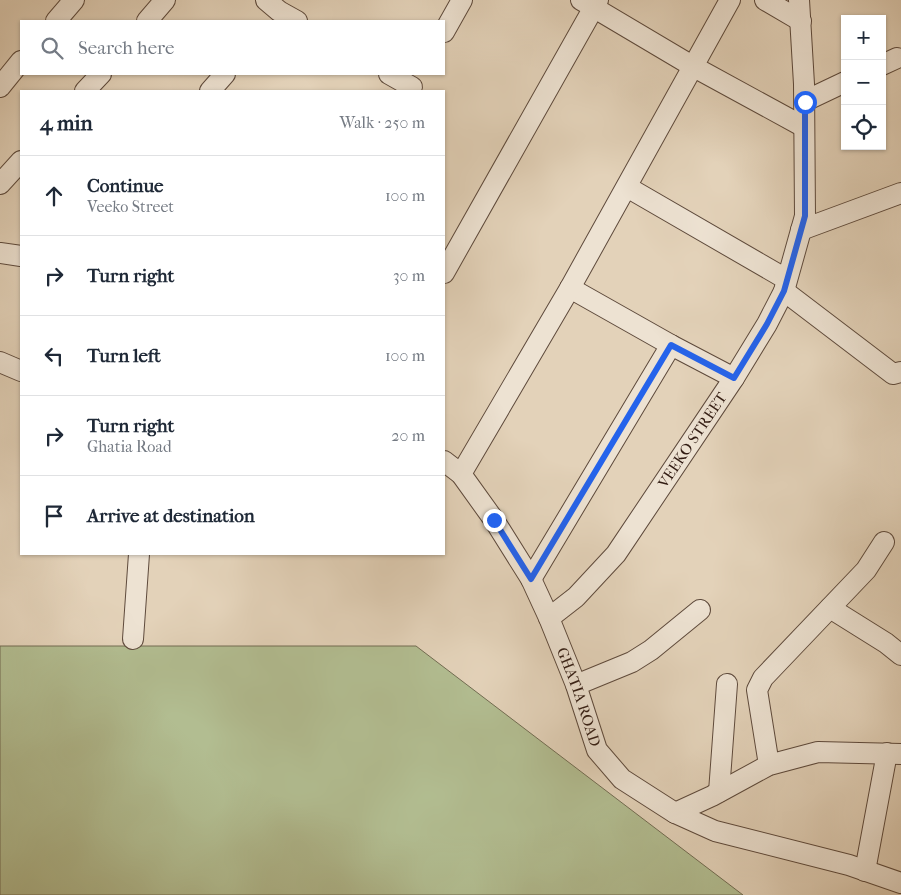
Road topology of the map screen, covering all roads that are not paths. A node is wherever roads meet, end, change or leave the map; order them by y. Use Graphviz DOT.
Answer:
graph roads {
  1 [pos="74,0"];
  2 [pos="165,0"];
  3 [pos="462,0"];
  4 [pos="730,0"];
  5 [pos="765,0"];
  6 [pos="799,0"];
  7 [pos="591,2"];
  8 [pos="276,8"];
  9 [pos="57,20"];
  10 [pos="148,20"];
  11 [pos="296,20"];
  12 [pos="801,21"];
  13 [pos="445,30"];
  14 [pos="20,62"];
  15 [pos="694,67"];
  16 [pos="100,75"];
  17 [pos="224,75"];
  18 [pos="392,75"];
  19 [pos="414,84"];
  20 [pos="841,84"];
  21 [pos="0,87"];
  22 [pos="86,90"];
  23 [pos="211,90"];
  24 [pos="805,102"];
  25 [pos="804,127"];
  26 [pos="20,162"];
  27 [pos="0,184"];
  28 [pos="627,187"];
  29 [pos="901,193"];
  30 [pos="801,230"];
  31 [pos="0,253"];
  32 [pos="20,256"];
  33 [pos="445,271"];
  34 [pos="785,285"];
  35 [pos="570,288"];
  36 [pos="671,345"];
  37 [pos="0,362"];
  38 [pos="20,371"];
  39 [pos="901,372"];
  40 [pos="734,378"];
  41 [pos="445,462"];
  42 [pos="461,474"];
  43 [pos="884,542"];
  44 [pos="139,555"];
  45 [pos="531,579"];
  46 [pos="830,608"];
  47 [pos="700,610"];
  48 [pos="549,618"];
  49 [pos="133,639"];
  50 [pos="901,655"];
  51 [pos="727,684"];
  52 [pos="576,685"];
  53 [pos="894,754"];
  54 [pos="769,765"];
  55 [pos="719,792"];
  56 [pos="675,813"];
  57 [pos="865,870"];
  58 [pos="901,883"];
  1 -- 9 [label="street"];
  2 -- 10 [label="street"];
  3 -- 13 [label="street"];
  4 -- 15 [label="street"];
  5 -- 12 [label="street"];
  6 -- 12 [label="street, VEEKO STREET"];
  7 -- 15 [label="street"];
  7 -- 33 [label="street"];
  8 -- 11 [label="street"];
  12 -- 24 [label="street, VEEKO STREET"];
  14 -- 21 [label="street"];
  15 -- 25 [label="street"];
  15 -- 28 [label="street"];
  16 -- 22 [label="street"];
  17 -- 23 [label="street"];
  18 -- 19 [label="street"];
  20 -- 24 [label="street"];
  24 -- 25 [label="street, VEEKO STREET"];
  25 -- 30 [label="street, VEEKO STREET"];
  26 -- 27 [label="street"];
  28 -- 34 [label="street"];
  28 -- 35 [label="street"];
  29 -- 30 [label="street"];
  30 -- 34 [label="street, VEEKO STREET"];
  31 -- 32 [label="street"];
  34 -- 39 [label="street"];
  34 -- 40 [label="street, VEEKO STREET"];
  35 -- 36 [label="street"];
  35 -- 42 [label="street"];
  36 -- 40 [label="street"];
  36 -- 45 [label="street"];
  37 -- 38 [label="street"];
  40 -- 48 [label="street, VEEKO STREET"];
  41 -- 42 [label="street, GHATIA ROAD"];
  42 -- 45 [label="street, GHATIA ROAD"];
  43 -- 46 [label="street"];
  44 -- 49 [label="street"];
  45 -- 48 [label="street, GHATIA ROAD"];
  46 -- 50 [label="street"];
  46 -- 54 [label="street"];
  47 -- 52 [label="street"];
  48 -- 52 [label="street, GHATIA ROAD"];
  51 -- 55 [label="street"];
  52 -- 56 [label="street, GHATIA ROAD"];
  53 -- 54 [label="street"];
  53 -- 57 [label="street"];
  54 -- 55 [label="street"];
  55 -- 56 [label="street"];
  56 -- 57 [label="street, GHATIA ROAD"];
  57 -- 58 [label="street, GHATIA ROAD"];
}
